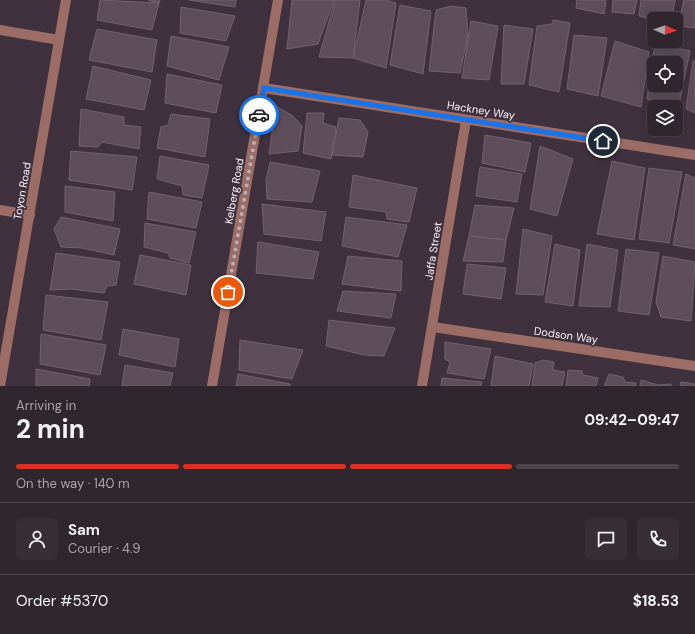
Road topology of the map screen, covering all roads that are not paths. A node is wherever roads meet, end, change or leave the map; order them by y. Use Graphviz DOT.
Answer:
graph roads {
  1 [pos="66,0"];
  2 [pos="278,0"];
  3 [pos="0,30"];
  4 [pos="59,40"];
  5 [pos="264,88"];
  6 [pos="466,120"];
  7 [pos="695,155"];
  8 [pos="0,210"];
  9 [pos="30,215"];
  10 [pos="433,327"];
  11 [pos="695,366"];
  12 [pos="0,386"];
  13 [pos="212,386"];
  14 [pos="422,386"];
  1 -- 4 [label="street, Toyon Road"];
  2 -- 5 [label="street, Kelberg Road"];
  3 -- 4 [label="street"];
  4 -- 9 [label="street, Toyon Road"];
  5 -- 6 [label="street, Hackney Way"];
  5 -- 13 [label="street, Kelberg Road"];
  6 -- 7 [label="street, Hackney Way"];
  6 -- 10 [label="street, Jaffa Street"];
  8 -- 9 [label="street"];
  9 -- 12 [label="street, Toyon Road"];
  10 -- 11 [label="street, Dodson Way"];
  10 -- 14 [label="street, Jaffa Street"];
}
